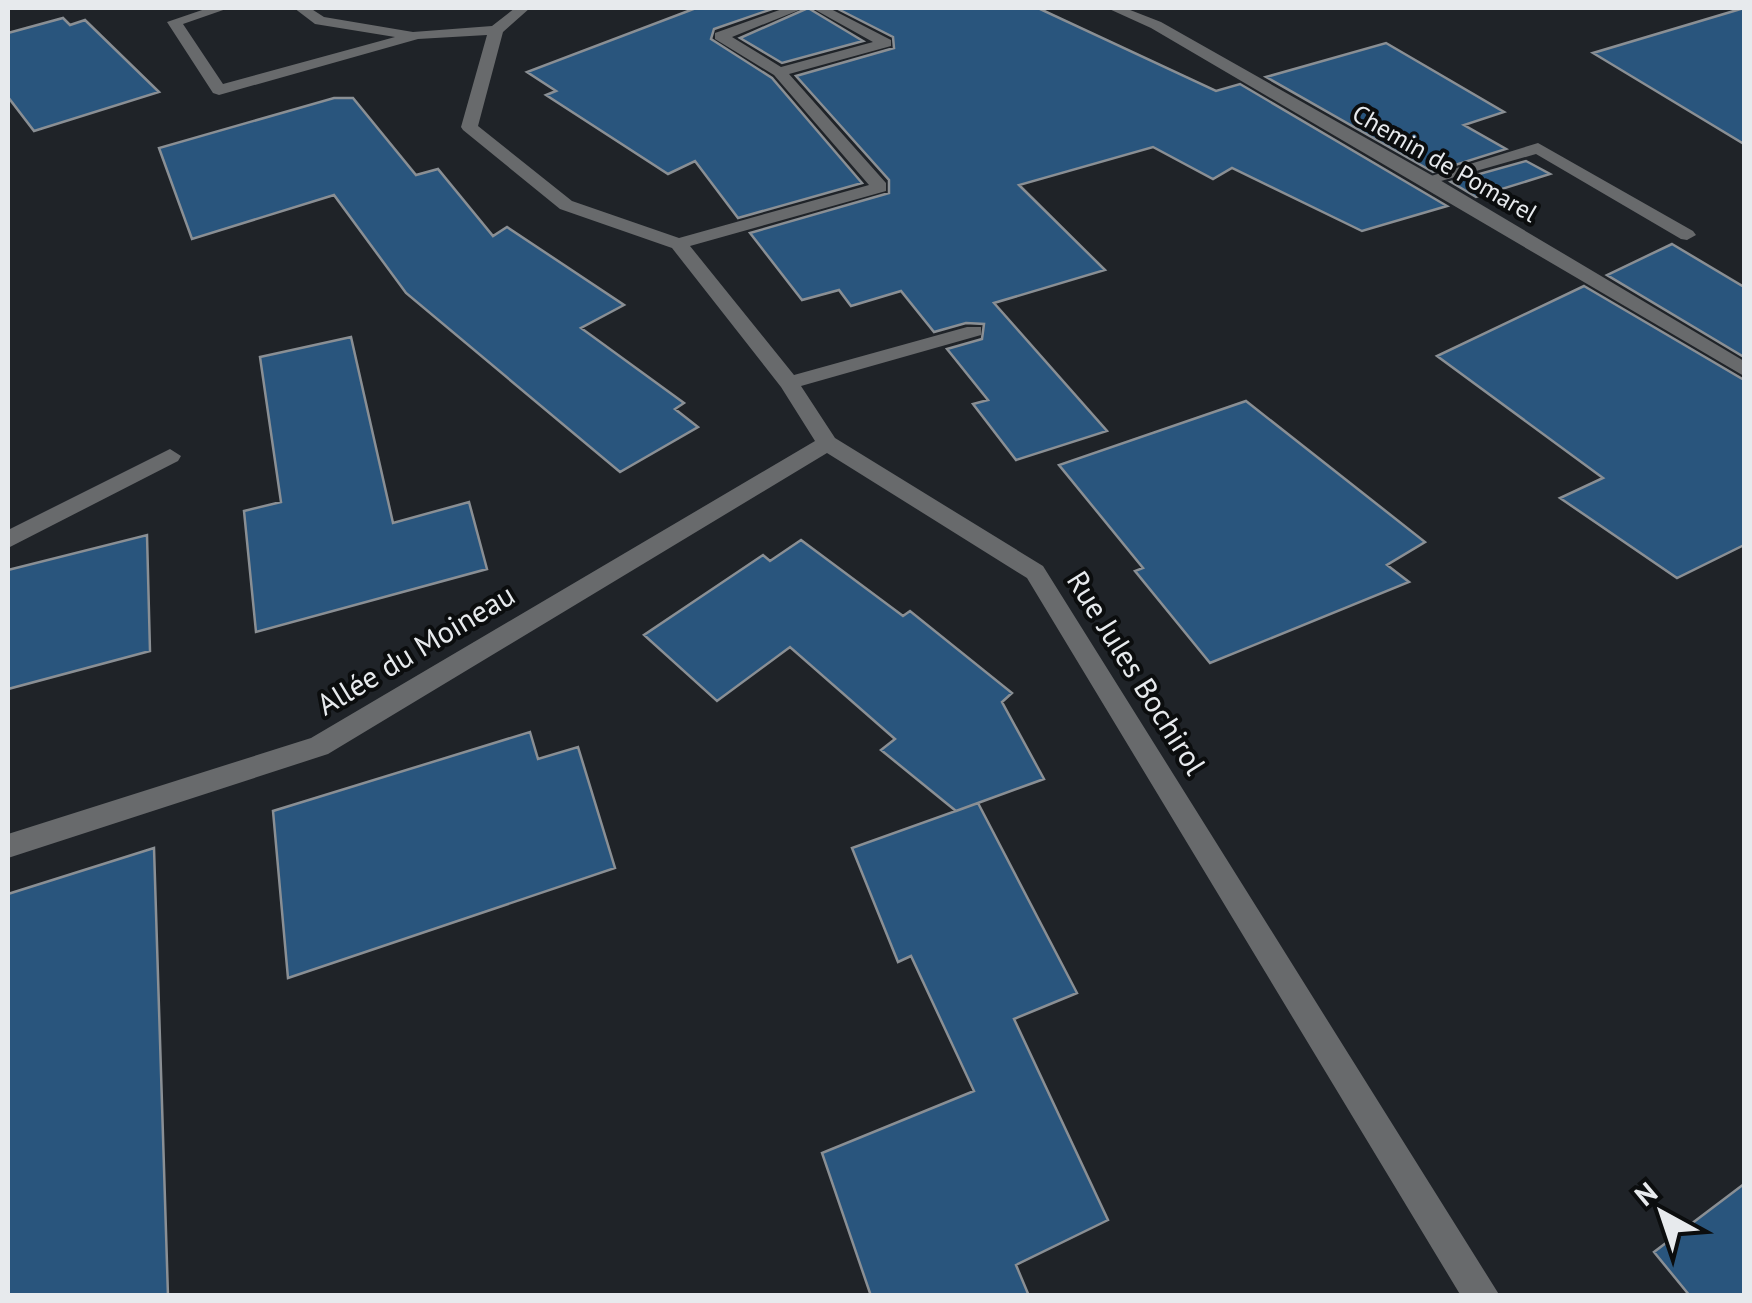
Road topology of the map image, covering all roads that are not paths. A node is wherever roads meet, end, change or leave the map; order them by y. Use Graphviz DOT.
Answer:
graph roads {
  1 [pos="222,8"];
  2 [pos="301,8"];
  3 [pos="523,8"];
  4 [pos="796,8"];
  5 [pos="819,8"];
  6 [pos="1114,8"];
  7 [pos="496,30"];
  8 [pos="417,35"];
  9 [pos="779,72"];
  10 [pos="1427,180"];
  11 [pos="1687,234"];
  12 [pos="678,244"];
  13 [pos="974,331"];
  14 [pos="1744,370"];
  15 [pos="789,382"];
  16 [pos="827,443"];
  17 [pos="170,456"];
  18 [pos="8,540"];
  19 [pos="8,846"];
  20 [pos="1473,1293"];
  1 -- 8 [label="street"];
  2 -- 8 [label="street"];
  3 -- 7 [label="street"];
  4 -- 9 [label="street"];
  5 -- 9 [label="street"];
  6 -- 10 [label="street, Chemin de Pomarel"];
  7 -- 8 [label="street"];
  7 -- 12 [label="street"];
  9 -- 12 [label="street"];
  10 -- 11 [label="street"];
  10 -- 14 [label="street, Chemin de Pomarel"];
  12 -- 15 [label="street, Rue Jules Bochirol"];
  13 -- 15 [label="street"];
  15 -- 16 [label="street, Rue Jules Bochirol"];
  16 -- 19 [label="street, Allée du Moineau"];
  16 -- 20 [label="street, Rue Jules Bochirol"];
  17 -- 18 [label="street"];
}
